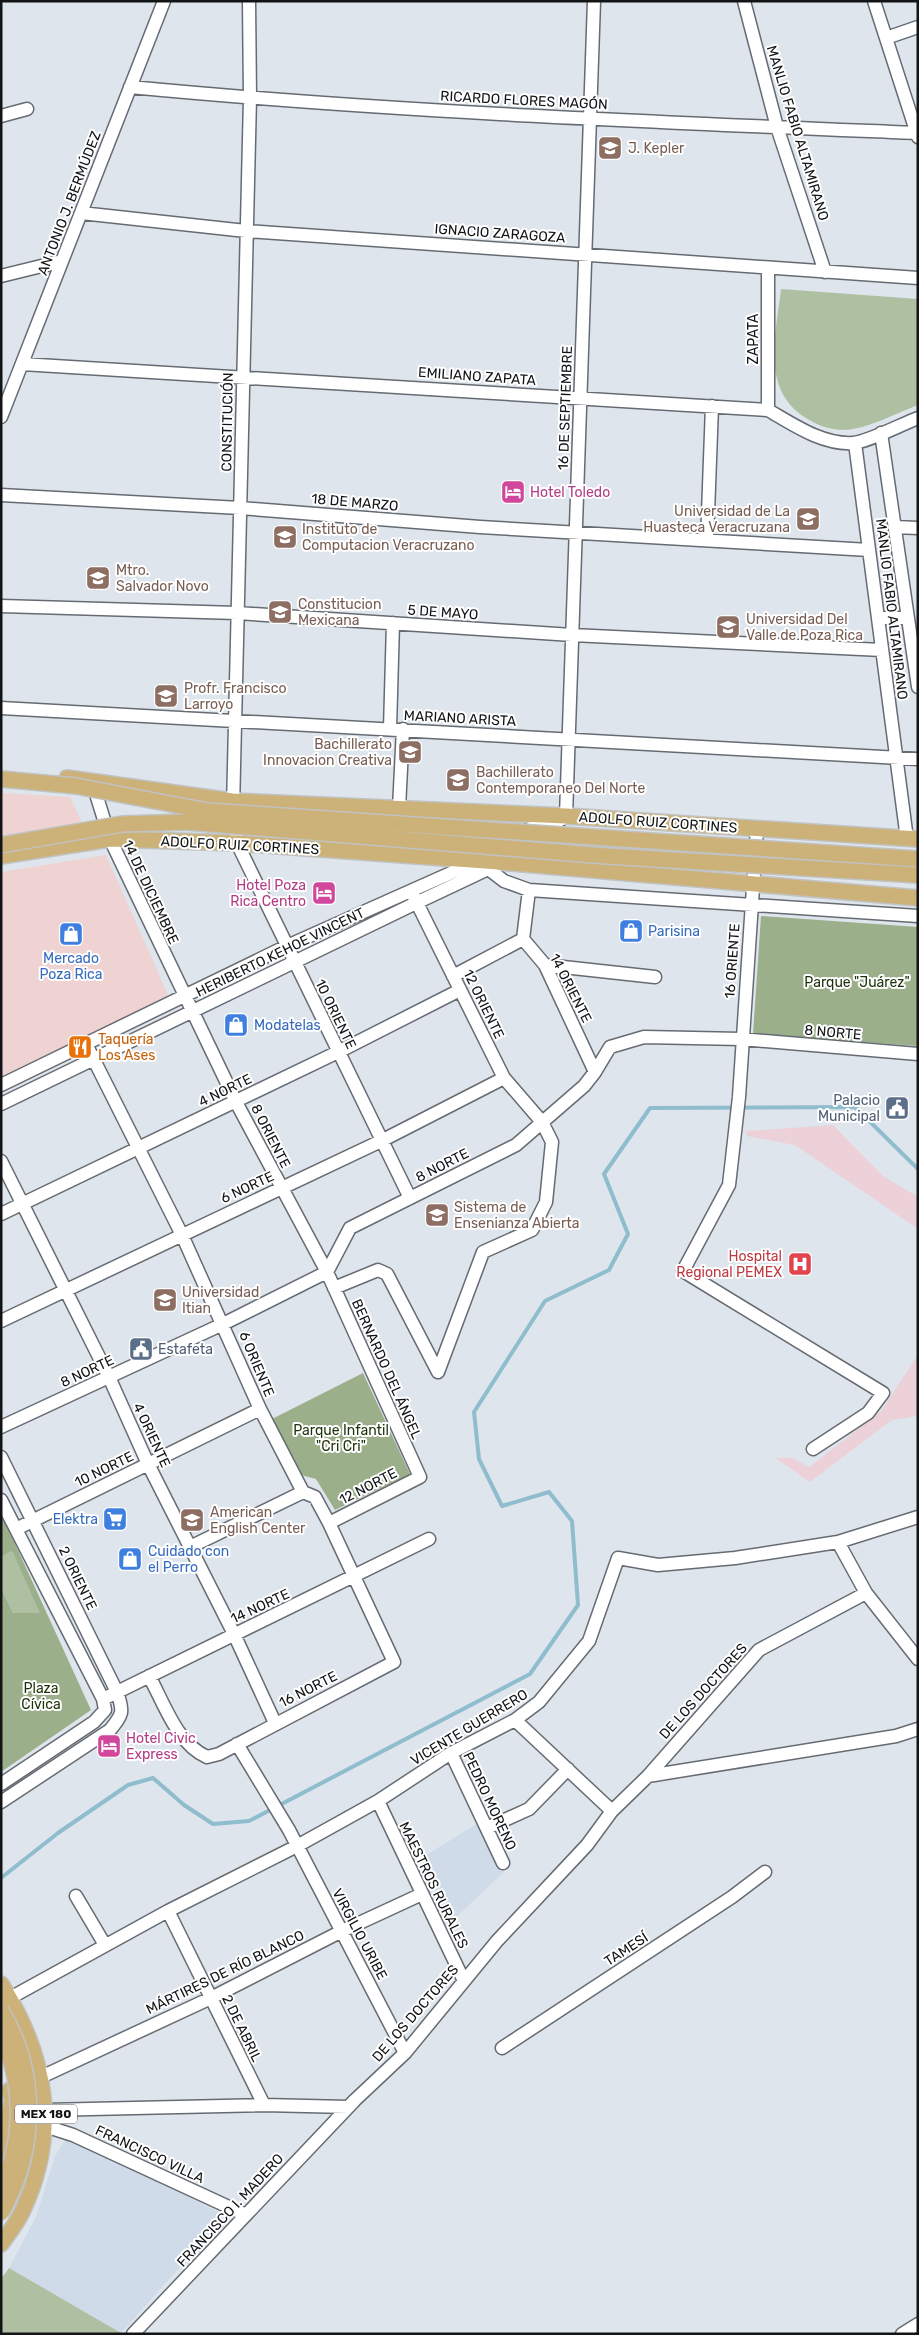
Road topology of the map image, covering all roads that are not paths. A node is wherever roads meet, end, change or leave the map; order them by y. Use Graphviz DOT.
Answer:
graph roads {
  1 [pos="164,1"];
  2 [pos="249,1"];
  3 [pos="594,1"];
  4 [pos="744,1"];
  5 [pos="874,1"];
  6 [pos="918,27"];
  7 [pos="886,38"];
  8 [pos="130,87"];
  9 [pos="250,98"];
  10 [pos="27,109"];
  11 [pos="1,116"];
  12 [pos="589,120"];
  13 [pos="777,127"];
  14 [pos="917,135"];
  15 [pos="81,213"];
  16 [pos="246,231"];
  17 [pos="586,253"];
  18 [pos="62,262"];
  19 [pos="768,268"];
  20 [pos="825,272"];
  21 [pos="1,276"];
  22 [pos="918,278"];
  23 [pos="22,364"];
  24 [pos="243,377"];
  25 [pos="580,398"];
  26 [pos="712,406"];
  27 [pos="768,410"];
  28 [pos="1,417"];
  29 [pos="918,418"];
  30 [pos="881,433"];
  31 [pos="855,443"];
  32 [pos="1,495"];
  33 [pos="240,508"];
  34 [pos="895,527"];
  35 [pos="918,528"];
  36 [pos="576,531"];
  37 [pos="707,540"];
  38 [pos="869,550"];
  39 [pos="1,606"];
  40 [pos="237,613"];
  41 [pos="878,618"];
  42 [pos="908,618"];
  43 [pos="392,623"];
  44 [pos="572,635"];
  45 [pos="882,650"];
  46 [pos="916,668"];
  47 [pos="918,687"];
  48 [pos="1,708"];
  49 [pos="234,719"];
  50 [pos="396,729"];
  51 [pos="568,739"];
  52 [pos="897,759"];
  53 [pos="918,759"];
  54 [pos="1,772"];
  55 [pos="1,779"];
  56 [pos="92,781"];
  57 [pos="232,801"];
  58 [pos="399,808"];
  59 [pos="559,816"];
  60 [pos="757,828"];
  61 [pos="110,839"];
  62 [pos="912,839"];
  63 [pos="237,843"];
  64 [pos="1,845"];
  65 [pos="518,849"];
  66 [pos="1,856"];
  67 [pos="918,858"];
  68 [pos="489,864"];
  69 [pos="918,874"];
  70 [pos="753,883"];
  71 [pos="529,890"];
  72 [pos="414,897"];
  73 [pos="918,898"];
  74 [pos="751,905"];
  75 [pos="918,916"];
  76 [pos="523,939"];
  77 [pos="287,946"];
  78 [pos="295,962"];
  79 [pos="545,965"];
  80 [pos="453,976"];
  81 [pos="655,977"];
  82 [pos="460,990"];
  83 [pos="184,996"];
  84 [pos="193,1012"];
  85 [pos="741,1040"];
  86 [pos="86,1044"];
  87 [pos="338,1052"];
  88 [pos="918,1054"];
  89 [pos="94,1060"];
  90 [pos="596,1072"];
  91 [pos="504,1078"];
  92 [pos="1,1085"];
  93 [pos="236,1102"];
  94 [pos="1,1104"];
  95 [pos="542,1122"];
  96 [pos="381,1141"];
  97 [pos="139,1149"];
  98 [pos="1,1160"];
  99 [pos="280,1188"];
  100 [pos="410,1198"];
  101 [pos="23,1203"];
  102 [pos="1,1214"];
  103 [pos="182,1235"];
  104 [pos="327,1272"];
  105 [pos="334,1288"];
  106 [pos="66,1291"];
  107 [pos="1,1321"];
  108 [pos="224,1324"];
  109 [pos="109,1377"];
  110 [pos="260,1410"];
  111 [pos="1,1427"];
  112 [pos="813,1449"];
  113 [pos="1,1457"];
  114 [pos="148,1464"];
  115 [pos="420,1477"];
  116 [pos="303,1492"];
  117 [pos="1,1500"];
  118 [pos="918,1518"];
  119 [pos="33,1520"];
  120 [pos="329,1523"];
  121 [pos="16,1528"];
  122 [pos="430,1539"];
  123 [pos="838,1542"];
  124 [pos="190,1547"];
  125 [pos="353,1578"];
  126 [pos="866,1592"];
  127 [pos="234,1634"];
  128 [pos="918,1658"];
  129 [pos="394,1662"];
  130 [pos="149,1676"];
  131 [pos="117,1692"];
  132 [pos="104,1705"];
  133 [pos="515,1720"];
  134 [pos="275,1723"];
  135 [pos="918,1729"];
  136 [pos="237,1744"];
  137 [pos="451,1753"];
  138 [pos="27,1766"];
  139 [pos="568,1770"];
  140 [pos="648,1776"];
  141 [pos="36,1779"];
  142 [pos="1,1784"];
  143 [pos="378,1801"];
  144 [pos="1,1802"];
  145 [pos="612,1811"];
  146 [pos="487,1828"];
  147 [pos="297,1846"];
  148 [pos="503,1863"];
  149 [pos="765,1872"];
  150 [pos="422,1894"];
  151 [pos="76,1896"];
  152 [pos="168,1911"];
  153 [pos="342,1931"];
  154 [pos="104,1945"];
  155 [pos="464,1981"];
  156 [pos="1,1984"];
  157 [pos="211,1998"];
  158 [pos="6,2004"];
  159 [pos="1,2035"];
  160 [pos="502,2048"];
  161 [pos="405,2052"];
  162 [pos="1,2055"];
  163 [pos="41,2077"];
  164 [pos="264,2105"];
  165 [pos="348,2107"];
  166 [pos="11,2108"];
  167 [pos="46,2110"];
  168 [pos="45,2125"];
  169 [pos="1,2158"];
  170 [pos="1,2188"];
  171 [pos="1,2214"];
  172 [pos="246,2215"];
  173 [pos="1,2244"];
  174 [pos="918,2324"];
  175 [pos="134,2334"];
  176 [pos="902,2334"];
  1 -- 8 [label="street, ANTONIO J. BERMÚDEZ"];
  2 -- 9 [label="street, CONSTITUCIÓN"];
  3 -- 12 [label="street, 16 DE SEPTIEMBRE"];
  4 -- 13 [label="street, MANLIO FABIO ALTAMIRANO"];
  5 -- 7 [label="street"];
  6 -- 7 [label="street"];
  7 -- 14 [label="street"];
  8 -- 9 [label="street, RICARDO FLORES MAGÓN"];
  8 -- 15 [label="street, ANTONIO J. BERMÚDEZ"];
  9 -- 12 [label="street, RICARDO FLORES MAGÓN"];
  9 -- 16 [label="street, CONSTITUCIÓN"];
  10 -- 11 [label="street"];
  12 -- 13 [label="street, RICARDO FLORES MAGÓN"];
  12 -- 17 [label="street, 16 DE SEPTIEMBRE"];
  13 -- 14 [label="street, RICARDO FLORES MAGÓN"];
  13 -- 20 [label="street, MANLIO FABIO ALTAMIRANO"];
  15 -- 16 [label="street, IGNACIO ZARAGOZA"];
  15 -- 18 [label="street, ANTONIO J. BERMÚDEZ"];
  16 -- 17 [label="street, IGNACIO ZARAGOZA"];
  16 -- 24 [label="street, CONSTITUCIÓN"];
  17 -- 19 [label="street, IGNACIO ZARAGOZA"];
  17 -- 25 [label="street, 16 DE SEPTIEMBRE"];
  18 -- 21 [label="street"];
  18 -- 23 [label="street, ANTONIO J. BERMÚDEZ"];
  19 -- 20 [label="street, IGNACIO ZARAGOZA"];
  19 -- 27 [label="street, ZAPATA"];
  20 -- 22 [label="street, IGNACIO ZARAGOZA"];
  23 -- 24 [label="street, EMILIANO ZAPATA"];
  23 -- 28 [label="street, ANTONIO J. BERMÚDEZ"];
  24 -- 25 [label="street, EMILIANO ZAPATA"];
  24 -- 33 [label="street, CONSTITUCIÓN"];
  25 -- 26 [label="street, EMILIANO ZAPATA"];
  25 -- 36 [label="street, 16 DE SEPTIEMBRE"];
  26 -- 27 [label="street, EMILIANO ZAPATA"];
  26 -- 37 [label="street"];
  27 -- 31 [label="street, EMILIANO ZAPATA"];
  29 -- 30 [label="street, EMILIANO ZAPATA"];
  30 -- 31 [label="street, EMILIANO ZAPATA"];
  30 -- 34 [label="street, MANLIO FABIO ALTAMIRANO"];
  31 -- 38 [label="street, MANLIO FABIO ALTAMIRANO"];
  32 -- 33 [label="street, 18 DE MARZO"];
  33 -- 36 [label="street, 18 DE MARZO"];
  33 -- 40 [label="street, CONSTITUCIÓN"];
  34 -- 35 [label="street"];
  34 -- 42 [label="street, MANLIO FABIO ALTAMIRANO"];
  36 -- 37 [label="street, 18 DE MARZO"];
  36 -- 44 [label="street, 16 DE SEPTIEMBRE"];
  37 -- 38 [label="street, 18 DE MARZO"];
  38 -- 41 [label="street, MANLIO FABIO ALTAMIRANO"];
  39 -- 40 [label="street, 5 DE MAYO"];
  40 -- 43 [label="street, 5 DE MAYO"];
  40 -- 49 [label="street, CONSTITUCIÓN"];
  41 -- 42 [label="street"];
  41 -- 45 [label="street, MANLIO FABIO ALTAMIRANO"];
  42 -- 46 [label="street, MANLIO FABIO ALTAMIRANO"];
  43 -- 44 [label="street, 5 DE MAYO"];
  43 -- 50 [label="street"];
  44 -- 45 [label="street, 5 DE MAYO"];
  44 -- 51 [label="street, 16 DE SEPTIEMBRE"];
  45 -- 52 [label="street, MANLIO FABIO ALTAMIRANO"];
  46 -- 47 [label="street, MANLIO FABIO ALTAMIRANO"];
  48 -- 49 [label="street, MARIANO ARISTA"];
  49 -- 50 [label="street, MARIANO ARISTA"];
  49 -- 57 [label="street, CONSTITUCIÓN"];
  50 -- 51 [label="street, MARIANO ARISTA"];
  50 -- 58 [label="street"];
  51 -- 52 [label="street, MARIANO ARISTA"];
  51 -- 59 [label="street, 16 DE SEPTIEMBRE"];
  52 -- 53 [label="street, MARIANO ARISTA"];
  52 -- 62 [label="street, MANLIO FABIO ALTAMIRANO"];
  54 -- 56 [label="main road, ADOLFO RUIZ CORTINES"];
  55 -- 67 [label="main road, bridge"];
  56 -- 57 [label="main road, ADOLFO RUIZ CORTINES"];
  56 -- 61 [label="street, 14 DE DICIEMBRE"];
  57 -- 58 [label="main road, ADOLFO RUIZ CORTINES"];
  57 -- 63 [label="street, CONSTITUCIÓN"];
  58 -- 59 [label="main road, ADOLFO RUIZ CORTINES"];
  59 -- 60 [label="main road, ADOLFO RUIZ CORTINES"];
  59 -- 65 [label="street, HERIBERTO KEHOE VINCENT"];
  59 -- 68 [label="street, HERIBERTO KEHOE VINCENT"];
  60 -- 62 [label="main road, ADOLFO RUIZ CORTINES"];
  60 -- 70 [label="street, 16 ORIENTE"];
  61 -- 63 [label="main road, ADOLFO RUIZ CORTINES"];
  61 -- 66 [label="main road, ADOLFO RUIZ CORTINES"];
  61 -- 83 [label="street, 14 DE DICIEMBRE"];
  63 -- 68 [label="main road, ADOLFO RUIZ CORTINES"];
  63 -- 77 [label="street, 10 ORIENTE"];
  64 -- 65 [label="main road, bridge"];
  65 -- 68 [label="street, HERIBERTO KEHOE VINCENT"];
  65 -- 69 [label="main road, bridge"];
  68 -- 70 [label="main road, ADOLFO RUIZ CORTINES"];
  68 -- 71 [label="street, ADOLFO RUIZ CORTINES"];
  68 -- 72 [label="street, HERIBERTO KEHOE VINCENT"];
  70 -- 73 [label="main road, ADOLFO RUIZ CORTINES"];
  70 -- 74 [label="street, 16 ORIENTE"];
  71 -- 74 [label="street, ADOLFO RUIZ CORTINES"];
  71 -- 76 [label="street"];
  72 -- 77 [label="street, HERIBERTO KEHOE VINCENT"];
  72 -- 78 [label="street, HERIBERTO KEHOE VINCENT"];
  72 -- 80 [label="street, 12 ORIENTE"];
  74 -- 75 [label="street, ADOLFO RUIZ CORTINES"];
  74 -- 85 [label="street, 16 ORIENTE"];
  76 -- 79 [label="street, 14 ORIENTE"];
  76 -- 80 [label="street"];
  77 -- 78 [label="street, 10 ORIENTE"];
  77 -- 83 [label="street, HERIBERTO KEHOE VINCENT"];
  78 -- 84 [label="street, HERIBERTO KEHOE VINCENT"];
  78 -- 87 [label="street, 10 ORIENTE"];
  79 -- 81 [label="street"];
  79 -- 90 [label="street, 14 ORIENTE"];
  80 -- 82 [label="street, 12 ORIENTE"];
  82 -- 87 [label="street, 4 NORTE"];
  82 -- 91 [label="street, 12 ORIENTE"];
  83 -- 84 [label="street, 14 DE DICIEMBRE"];
  83 -- 86 [label="street, HERIBERTO KEHOE VINCENT"];
  84 -- 89 [label="street, HERIBERTO KEHOE VINCENT"];
  84 -- 93 [label="street, 8 ORIENTE"];
  85 -- 88 [label="street, 8 NORTE"];
  85 -- 90 [label="street, 8 NORTE"];
  85 -- 112 [label="street, 16 ORIENTE"];
  86 -- 89 [label="street, 6 ORIENTE"];
  86 -- 92 [label="street, HERIBERTO KEHOE VINCENT"];
  87 -- 93 [label="street, 4 NORTE"];
  87 -- 96 [label="street, 10 ORIENTE"];
  89 -- 94 [label="street, HERIBERTO KEHOE VINCENT"];
  89 -- 97 [label="street, 6 ORIENTE"];
  90 -- 95 [label="street, 8 NORTE"];
  91 -- 95 [label="street, 12 ORIENTE"];
  91 -- 96 [label="street, 6 NORTE"];
  93 -- 97 [label="street, 4 NORTE"];
  93 -- 99 [label="street, 8 ORIENTE"];
  95 -- 100 [label="street, 8 NORTE"];
  95 -- 105 [label="street, 12 ORIENTE"];
  96 -- 99 [label="street, 6 NORTE"];
  96 -- 100 [label="street, 10 ORIENTE"];
  97 -- 101 [label="street, 4 NORTE"];
  97 -- 103 [label="street, 6 ORIENTE"];
  98 -- 101 [label="street, 4 ORIENTE"];
  99 -- 103 [label="street, 6 NORTE"];
  99 -- 104 [label="street, 8 ORIENTE"];
  100 -- 104 [label="street, 8 NORTE"];
  101 -- 102 [label="street, 4 NORTE"];
  101 -- 106 [label="street, 4 ORIENTE"];
  103 -- 106 [label="street, 6 NORTE"];
  103 -- 108 [label="street, 6 ORIENTE"];
  104 -- 105 [label="street, BERNARDO DEL ÁNGEL"];
  104 -- 108 [label="street, 8 NORTE"];
  105 -- 115 [label="street, BERNARDO DEL ÁNGEL"];
  106 -- 107 [label="street, 6 NORTE"];
  106 -- 109 [label="street, 4 ORIENTE"];
  108 -- 109 [label="street, 8 NORTE"];
  108 -- 110 [label="street, 6 ORIENTE"];
  109 -- 111 [label="street, 8 NORTE"];
  109 -- 114 [label="street, 4 ORIENTE"];
  110 -- 114 [label="street, 10 NORTE"];
  110 -- 116 [label="street, 6 ORIENTE"];
  113 -- 119 [label="street, 2 ORIENTE"];
  114 -- 119 [label="street, 10 NORTE"];
  114 -- 124 [label="street, 4 ORIENTE"];
  115 -- 120 [label="street, 12 NORTE"];
  116 -- 120 [label="street, 6 ORIENTE"];
  116 -- 124 [label="street"];
  117 -- 121 [label="street"];
  118 -- 123 [label="street, VICENTE GUERRERO"];
  119 -- 121 [label="street, 10 NORTE"];
  119 -- 131 [label="street, 2 ORIENTE"];
  120 -- 125 [label="street, 6 ORIENTE"];
  121 -- 132 [label="street"];
  122 -- 125 [label="street, 14 NORTE"];
  123 -- 126 [label="street"];
  123 -- 133 [label="street, VICENTE GUERRERO"];
  124 -- 127 [label="street, 4 ORIENTE"];
  125 -- 127 [label="street, 14 NORTE"];
  125 -- 129 [label="street, 6 ORIENTE"];
  126 -- 128 [label="street"];
  126 -- 140 [label="street, DE LOS DOCTORES"];
  127 -- 130 [label="street, 14 NORTE"];
  127 -- 134 [label="street, 4 ORIENTE"];
  129 -- 134 [label="street, 16 NORTE"];
  130 -- 131 [label="street, 14 NORTE"];
  130 -- 136 [label="street"];
  131 -- 132 [label="street, 14 NORTE"];
  131 -- 141 [label="street, 2 ORIENTE"];
  132 -- 138 [label="street"];
  133 -- 137 [label="street, VICENTE GUERRERO"];
  133 -- 139 [label="street"];
  134 -- 136 [label="street, 16 NORTE"];
  135 -- 140 [label="street"];
  136 -- 147 [label="street, VIRGILIO URIBE"];
  137 -- 143 [label="street, VICENTE GUERRERO"];
  137 -- 146 [label="street, PEDRO MORENO"];
  138 -- 141 [label="street"];
  138 -- 142 [label="street"];
  139 -- 145 [label="street"];
  139 -- 146 [label="street"];
  140 -- 145 [label="street, DE LOS DOCTORES"];
  141 -- 144 [label="street"];
  143 -- 147 [label="street, VICENTE GUERRERO"];
  143 -- 150 [label="street, MAESTROS RURALES"];
  145 -- 155 [label="street, DE LOS DOCTORES"];
  146 -- 148 [label="street, PEDRO MORENO"];
  147 -- 152 [label="street, VICENTE GUERRERO"];
  147 -- 153 [label="street, VIRGILIO URIBE"];
  149 -- 160 [label="street, TAMESÍ"];
  150 -- 153 [label="street, MÁRTIRES DE RÍO BLANCO"];
  150 -- 155 [label="street, MAESTROS RURALES"];
  151 -- 154 [label="street"];
  152 -- 154 [label="street, VICENTE GUERRERO"];
  152 -- 157 [label="street, 2 DE ABRIL"];
  153 -- 157 [label="street, MÁRTIRES DE RÍO BLANCO"];
  153 -- 161 [label="street, VIRGILIO URIBE"];
  154 -- 158 [label="street, VICENTE GUERRERO"];
  155 -- 161 [label="street, DE LOS DOCTORES"];
  156 -- 158 [label="main road, MEX 180"];
  157 -- 163 [label="street, MÁRTIRES DE RÍO BLANCO"];
  157 -- 164 [label="street, 2 DE ABRIL"];
  158 -- 163 [label="main road, MEX 180"];
  158 -- 171 [label="main road, bridge"];
  159 -- 170 [label="main road, bridge"];
  161 -- 165 [label="street, DE LOS DOCTORES"];
  162 -- 166 [label="main road, MEX 180"];
  163 -- 167 [label="main road, MEX 180"];
  164 -- 165 [label="street"];
  164 -- 167 [label="street"];
  165 -- 172 [label="street, FRANCISCO I. MADERO"];
  166 -- 167 [label="street"];
  166 -- 168 [label="street, FRANCISCO VILLA"];
  166 -- 169 [label="main road, MEX 180"];
  167 -- 168 [label="main road, MEX 180"];
  168 -- 172 [label="street, FRANCISCO VILLA"];
  168 -- 173 [label="main road, MEX 180"];
  172 -- 175 [label="street, FRANCISCO I. MADERO"];
  174 -- 176 [label="street"];
}
